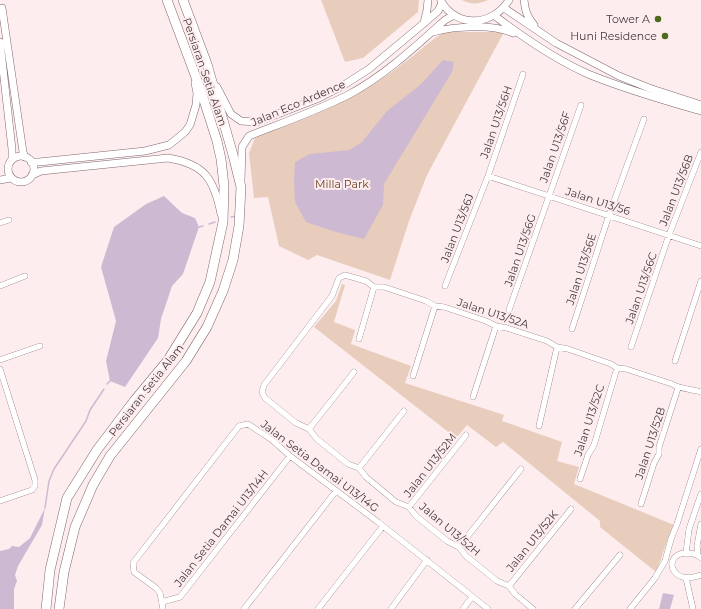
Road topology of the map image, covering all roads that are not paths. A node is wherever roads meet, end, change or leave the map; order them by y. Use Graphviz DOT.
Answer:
graph roads {
  1 [pos="167,0"];
  2 [pos="183,0"];
  3 [pos="428,0"];
  4 [pos="509,0"];
  5 [pos="524,0"];
  6 [pos="441,2"];
  7 [pos="2,6"];
  8 [pos="504,8"];
  9 [pos="454,15"];
  10 [pos="495,16"];
  11 [pos="424,24"];
  12 [pos="431,33"];
  13 [pos="544,37"];
  14 [pos="524,38"];
  15 [pos="0,42"];
  16 [pos="207,64"];
  17 [pos="193,68"];
  18 [pos="523,74"];
  19 [pos="581,105"];
  20 [pos="701,105"];
  21 [pos="701,111"];
  22 [pos="644,119"];
  23 [pos="701,152"];
  24 [pos="25,157"];
  25 [pos="12,159"];
  26 [pos="31,162"];
  27 [pos="8,168"];
  28 [pos="0,172"];
  29 [pos="32,175"];
  30 [pos="488,176"];
  31 [pos="11,178"];
  32 [pos="0,180"];
  33 [pos="241,187"];
  34 [pos="549,196"];
  35 [pos="609,215"];
  36 [pos="9,220"];
  37 [pos="223,222"];
  38 [pos="0,223"];
  39 [pos="669,235"];
  40 [pos="701,246"];
  41 [pos="25,276"];
  42 [pos="701,281"];
  43 [pos="0,286"];
  44 [pos="445,286"];
  45 [pos="374,287"];
  46 [pos="435,306"];
  47 [pos="509,310"];
  48 [pos="496,326"];
  49 [pos="572,329"];
  50 [pos="359,339"];
  51 [pos="40,346"];
  52 [pos="557,347"];
  53 [pos="631,347"];
  54 [pos="0,360"];
  55 [pos="675,361"];
  56 [pos="617,368"];
  57 [pos="0,369"];
  58 [pos="354,372"];
  59 [pos="413,376"];
  60 [pos="678,388"];
  61 [pos="262,392"];
  62 [pos="701,392"];
  63 [pos="474,397"];
  64 [pos="404,411"];
  65 [pos="539,426"];
  66 [pos="309,429"];
  67 [pos="466,435"];
  68 [pos="701,449"];
  69 [pos="290,456"];
  70 [pos="359,468"];
  71 [pos="521,469"];
  72 [pos="580,479"];
  73 [pos="336,491"];
  74 [pos="701,494"];
  75 [pos="0,501"];
  76 [pos="641,504"];
  77 [pos="409,507"];
  78 [pos="571,509"];
  79 [pos="701,524"];
  80 [pos="384,526"];
  81 [pos="459,547"];
  82 [pos="686,553"];
  83 [pos="620,555"];
  84 [pos="699,556"];
  85 [pos="427,560"];
  86 [pos="665,561"];
  87 [pos="672,563"];
  88 [pos="64,572"];
  89 [pos="701,575"];
  90 [pos="686,578"];
  91 [pos="509,586"];
  92 [pos="472,597"];
  93 [pos="162,602"];
  94 [pos="46,609"];
  95 [pos="59,609"];
  96 [pos="64,609"];
  97 [pos="163,609"];
  98 [pos="244,609"];
  99 [pos="318,609"];
  100 [pos="391,609"];
  101 [pos="463,609"];
  102 [pos="488,609"];
  103 [pos="533,609"];
  104 [pos="575,609"];
  105 [pos="630,609"];
  106 [pos="693,609"];
  1 -- 17 [label="highway, Persiaran Setia Alam"];
  2 -- 16 [label="highway, Persiaran Setia Alam"];
  3 -- 11 [label="street"];
  4 -- 8 [label="street"];
  5 -- 13 [label="street"];
  6 -- 9 [label="street"];
  6 -- 11 [label="street, Jalan Eco Ardence"];
  7 -- 24 [label="street"];
  8 -- 10 [label="street"];
  8 -- 13 [label="street"];
  9 -- 10 [label="street"];
  9 -- 12 [label="street, Jalan Eco Ardence"];
  10 -- 14 [label="street"];
  11 -- 16 [label="street, Jalan Eco Ardence"];
  12 -- 14 [label="street"];
  12 -- 33 [label="street, Jalan Eco Ardence"];
  13 -- 20 [label="street"];
  14 -- 21 [label="street"];
  15 -- 25 [label="street"];
  16 -- 33 [label="highway, Persiaran Setia Alam"];
  17 -- 26 [label="street"];
  17 -- 37 [label="highway, Persiaran Setia Alam"];
  18 -- 30 [label="street, Jalan U13/56H"];
  19 -- 34 [label="street, Jalan U13/56F"];
  22 -- 35 [label="street, Jalan U13/56E"];
  23 -- 39 [label="street, Jalan U13/56B"];
  24 -- 25 [label="street"];
  24 -- 26 [label="street"];
  25 -- 27 [label="street"];
  26 -- 29 [label="street"];
  27 -- 28 [label="street"];
  27 -- 31 [label="street"];
  29 -- 31 [label="street"];
  29 -- 37 [label="street"];
  30 -- 34 [label="street, Jalan U13/56"];
  30 -- 44 [label="street, Jalan U13/56J"];
  31 -- 32 [label="street"];
  33 -- 88 [label="highway, Persiaran Setia Alam"];
  34 -- 35 [label="street, Jalan U13/56"];
  34 -- 47 [label="street, Jalan U13/56G"];
  35 -- 39 [label="street, Jalan U13/56"];
  35 -- 49 [label="street, Jalan U13/56E"];
  36 -- 38 [label="street"];
  37 -- 94 [label="highway, Persiaran Setia Alam"];
  39 -- 40 [label="street, Jalan U13/56"];
  39 -- 53 [label="street, Jalan U13/56C"];
  41 -- 43 [label="street"];
  42 -- 55 [label="street"];
  45 -- 46 [label="street, Jalan U13/52A"];
  45 -- 50 [label="street"];
  45 -- 61 [label="street, Jalan U13/52A"];
  46 -- 48 [label="street, Jalan U13/52A"];
  46 -- 59 [label="street"];
  48 -- 52 [label="street, Jalan U13/52A"];
  48 -- 63 [label="street"];
  51 -- 54 [label="street"];
  52 -- 56 [label="street, Jalan U13/52A"];
  52 -- 65 [label="street"];
  56 -- 60 [label="street, Jalan U13/52A"];
  56 -- 72 [label="street, Jalan U13/52C"];
  57 -- 75 [label="street"];
  58 -- 66 [label="street"];
  60 -- 62 [label="street, Jalan U13/52A"];
  60 -- 76 [label="street, Jalan U13/52B"];
  61 -- 66 [label="street, Jalan U13/52H"];
  64 -- 70 [label="street"];
  66 -- 70 [label="street, Jalan U13/52H"];
  67 -- 77 [label="street, Jalan U13/52M"];
  68 -- 86 [label="street"];
  69 -- 73 [label="street, Jalan Setia Damai U13/14G"];
  69 -- 93 [label="street, Jalan Setia Damai U13/14H"];
  69 -- 93 [label="street, Jalan Setia Damai U13/14G"];
  70 -- 77 [label="street, Jalan U13/52H"];
  71 -- 81 [label="street"];
  73 -- 80 [label="street, Jalan Setia Damai U13/14G"];
  73 -- 98 [label="street"];
  74 -- 82 [label="street"];
  77 -- 81 [label="street, Jalan U13/52H"];
  78 -- 91 [label="street, Jalan U13/52K"];
  79 -- 84 [label="street"];
  80 -- 85 [label="street, Jalan Setia Damai U13/14G"];
  80 -- 99 [label="street"];
  81 -- 91 [label="street, Jalan U13/52H"];
  82 -- 84 [label="street"];
  82 -- 87 [label="street"];
  83 -- 104 [label="street"];
  85 -- 92 [label="street, Jalan Setia Damai U13/14G"];
  85 -- 100 [label="street"];
  86 -- 87 [label="street"];
  86 -- 105 [label="street"];
  87 -- 90 [label="street"];
  88 -- 95 [label="highway, Persiaran Setia Alam"];
  88 -- 96 [label="highway"];
  89 -- 90 [label="street"];
  90 -- 106 [label="street"];
  91 -- 103 [label="street, Jalan U13/52H"];
  92 -- 101 [label="street"];
  92 -- 102 [label="street, Jalan Setia Damai U13/14G"];
  93 -- 97 [label="street"];
}
